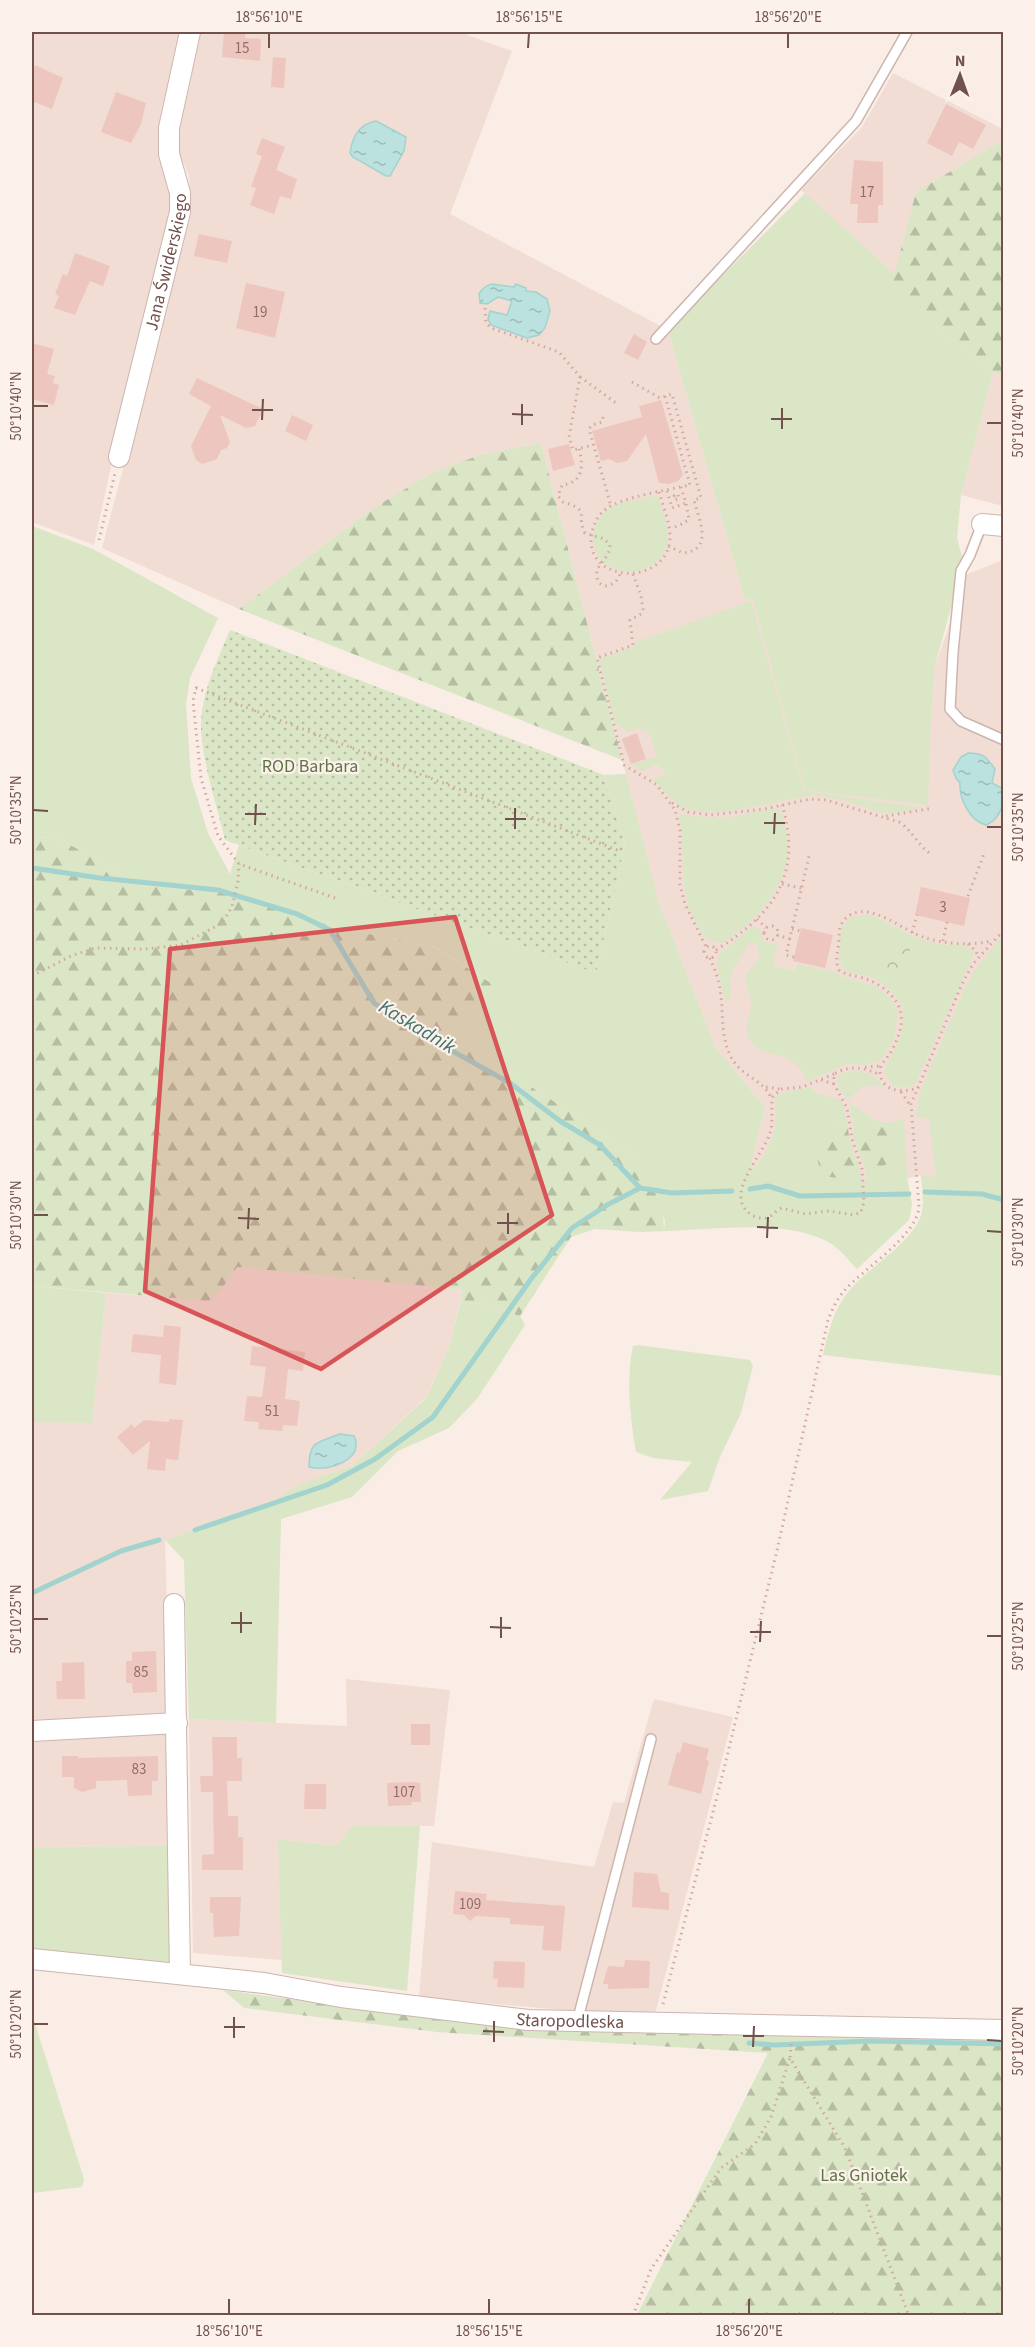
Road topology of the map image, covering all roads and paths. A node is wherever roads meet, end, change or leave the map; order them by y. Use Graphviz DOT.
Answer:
graph roads {
  1 [pos="190,32"];
  2 [pos="907,32"];
  3 [pos="485,308"];
  4 [pos="656,339"];
  5 [pos="580,377"];
  6 [pos="632,382"];
  7 [pos="665,396"];
  8 [pos="616,404"];
  9 [pos="603,417"];
  10 [pos="593,445"];
  11 [pos="579,448"];
  12 [pos="119,457"];
  13 [pos="681,487"];
  14 [pos="674,489"];
  15 [pos="667,490"];
  16 [pos="659,492"];
  17 [pos="684,495"];
  18 [pos="676,497"];
  19 [pos="669,499"];
  20 [pos="686,503"];
  21 [pos="611,506"];
  22 [pos="982,524"];
  23 [pos="675,526"];
  24 [pos="1004,526"];
  25 [pos="591,535"];
  26 [pos="99,540"];
  27 [pos="668,546"];
  28 [pos="602,564"];
  29 [pos="620,574"];
  30 [pos="633,574"];
  31 [pos="1004,740"];
  32 [pos="671,802"];
  33 [pos="783,805"];
  34 [pos="933,808"];
  35 [pos="884,816"];
  36 [pos="620,850"];
  37 [pos="985,851"];
  38 [pos="810,852"];
  39 [pos="932,855"];
  40 [pos="239,864"];
  41 [pos="782,884"];
  42 [pos="802,888"];
  43 [pos="968,896"];
  44 [pos="335,898"];
  45 [pos="917,915"];
  46 [pos="757,919"];
  47 [pos="947,922"];
  48 [pos="766,928"];
  49 [pos="792,929"];
  50 [pos="1004,930"];
  51 [pos="800,931"];
  52 [pos="912,933"];
  53 [pos="777,935"];
  54 [pos="790,939"];
  55 [pos="992,941"];
  56 [pos="943,942"];
  57 [pos="967,943"];
  58 [pos="706,947"];
  59 [pos="716,950"];
  60 [pos="794,957"];
  61 [pos="978,957"];
  62 [pos="710,958"];
  63 [pos="32,976"];
  64 [pos="881,1066"];
  65 [pos="861,1067"];
  66 [pos="834,1074"];
  67 [pos="881,1075"];
  68 [pos="820,1079"];
  69 [pos="834,1084"];
  70 [pos="766,1087"];
  71 [pos="919,1087"];
  72 [pos="782,1089"];
  73 [pos="901,1092"];
  74 [pos="772,1100"];
  75 [pos="911,1107"];
  76 [pos="174,1605"];
  77 [pos="177,1723"];
  78 [pos="32,1731"];
  79 [pos="651,1740"];
  80 [pos="32,1959"];
  81 [pos="180,1973"];
  82 [pos="577,2022"];
  83 [pos="658,2024"];
  84 [pos="790,2027"];
  85 [pos="1004,2030"];
  86 [pos="790,2058"];
  87 [pos="633,2316"];
  88 [pos="909,2316"];
  1 -- 12 [label="street, Jana Świderskiego"];
  2 -- 4 [label="lane"];
  3 -- 5 [label="path"];
  5 -- 8 [label="path"];
  5 -- 11 [label="path"];
  6 -- 7 [label="path"];
  7 -- 13 [label="path"];
  7 -- 27 [label="path"];
  9 -- 10 [label="path"];
  10 -- 11 [label="path"];
  10 -- 21 [label="path"];
  11 -- 25 [label="path"];
  12 -- 26 [label="path"];
  13 -- 14 [label="path"];
  13 -- 17 [label="path"];
  14 -- 15 [label="path"];
  14 -- 18 [label="path"];
  15 -- 16 [label="path"];
  15 -- 19 [label="path"];
  16 -- 21 [label="path"];
  16 -- 27 [label="path"];
  17 -- 18 [label="path"];
  17 -- 20 [label="path"];
  18 -- 19 [label="path"];
  19 -- 20 [label="path"];
  20 -- 23 [label="path"];
  21 -- 25 [label="path"];
  22 -- 24 [label="street"];
  22 -- 31 [label="lane"];
  25 -- 28 [label="path"];
  25 -- 28 [label="path"];
  27 -- 30 [label="path"];
  28 -- 29 [label="path"];
  28 -- 29 [label="path"];
  29 -- 30 [label="path"];
  30 -- 32 [label="path"];
  32 -- 33 [label="path"];
  32 -- 58 [label="path"];
  33 -- 35 [label="path"];
  33 -- 41 [label="path"];
  34 -- 35 [label="path"];
  35 -- 39 [label="path"];
  36 -- 40 [label="path"];
  37 -- 43 [label="path"];
  38 -- 42 [label="path"];
  40 -- 44 [label="path"];
  40 -- 63 [label="path"];
  41 -- 42 [label="path"];
  41 -- 46 [label="path"];
  42 -- 49 [label="path"];
  45 -- 52 [label="path"];
  46 -- 48 [label="path"];
  46 -- 59 [label="path"];
  47 -- 56 [label="path"];
  48 -- 53 [label="path"];
  48 -- 53 [label="path"];
  49 -- 51 [label="path"];
  49 -- 54 [label="path"];
  50 -- 55 [label="path"];
  52 -- 56 [label="path"];
  52 -- 64 [label="path"];
  53 -- 54 [label="path"];
  54 -- 60 [label="path"];
  55 -- 57 [label="path"];
  55 -- 61 [label="path"];
  56 -- 57 [label="path"];
  57 -- 61 [label="path"];
  58 -- 59 [label="path"];
  58 -- 62 [label="path"];
  59 -- 62 [label="path"];
  61 -- 71 [label="path"];
  62 -- 70 [label="path"];
  64 -- 65 [label="path"];
  64 -- 67 [label="path"];
  65 -- 66 [label="path"];
  65 -- 67 [label="path"];
  66 -- 68 [label="path"];
  66 -- 69 [label="path"];
  67 -- 73 [label="path"];
  68 -- 69 [label="path"];
  68 -- 72 [label="path"];
  69 -- 74 [label="path"];
  70 -- 72 [label="path"];
  70 -- 74 [label="path"];
  71 -- 73 [label="path"];
  71 -- 75 [label="path"];
  72 -- 74 [label="path"];
  73 -- 75 [label="path"];
  75 -- 83 [label="path"];
  76 -- 77 [label="street"];
  77 -- 78 [label="street"];
  77 -- 81 [label="street"];
  79 -- 82 [label="lane"];
  80 -- 81 [label="street, Staropodleska"];
  81 -- 82 [label="street, Staropodleska"];
  82 -- 83 [label="street, Staropodleska"];
  83 -- 84 [label="street, Staropodleska"];
  84 -- 85 [label="street, Staropodleska"];
  84 -- 86 [label="path"];
  86 -- 87 [label="path"];
  86 -- 88 [label="path"];
}
